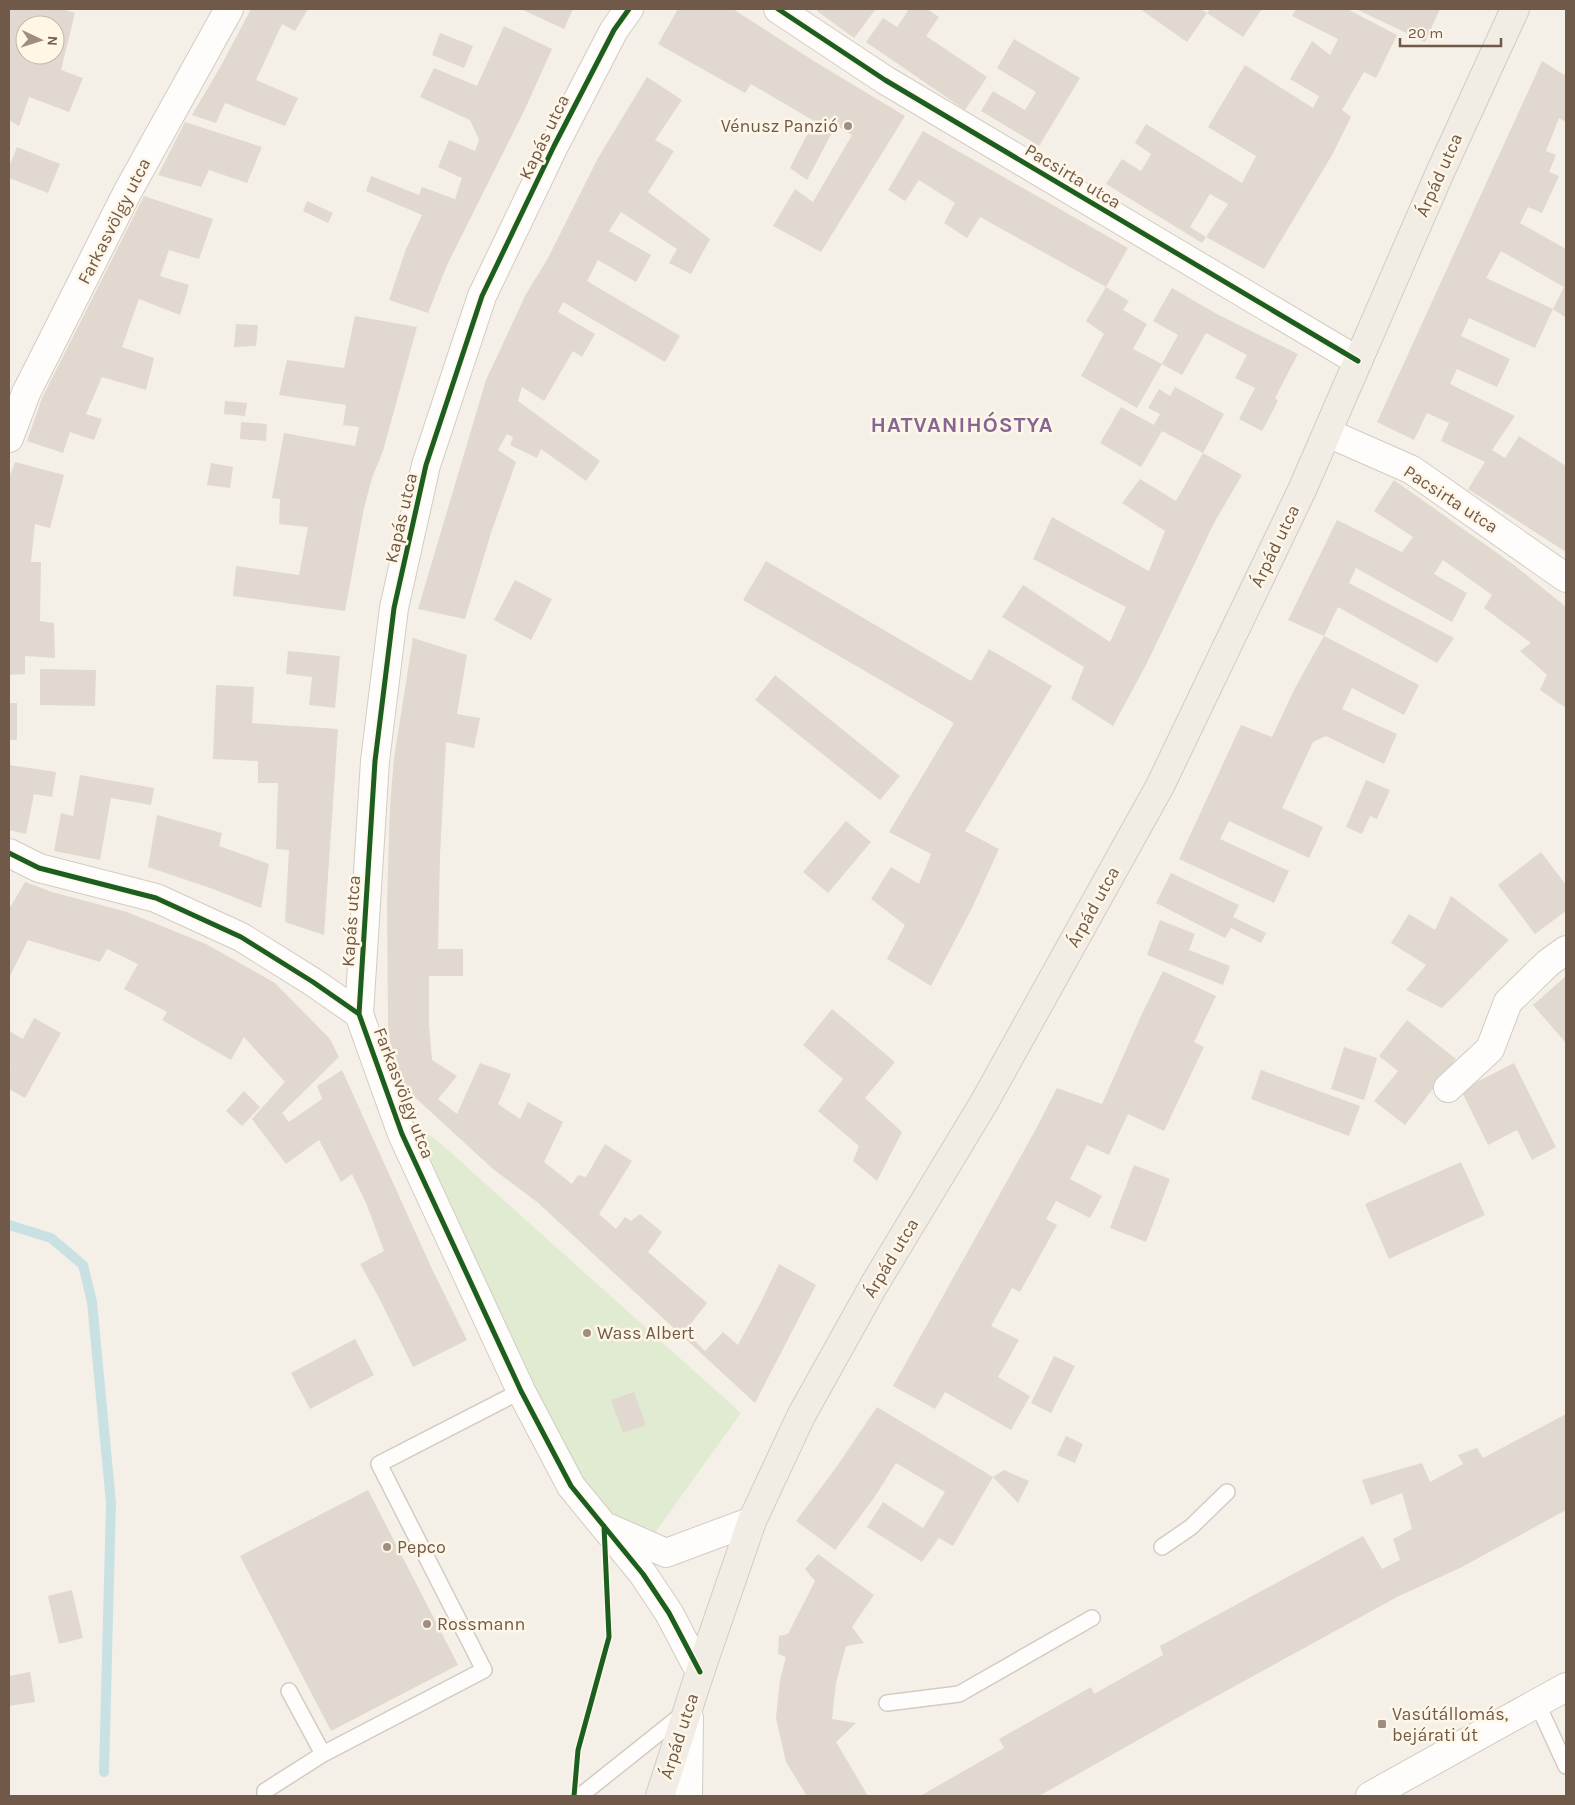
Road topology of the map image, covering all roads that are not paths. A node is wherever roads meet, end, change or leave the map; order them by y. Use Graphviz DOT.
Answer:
graph roads {
  1 [pos="229,9"];
  2 [pos="629,9"];
  3 [pos="778,9"];
  4 [pos="1515,9"];
  5 [pos="1358,360"];
  6 [pos="1328,433"];
  7 [pos="9,438"];
  8 [pos="1566,578"];
  9 [pos="9,853"];
  10 [pos="1566,950"];
  11 [pos="359,1014"];
  12 [pos="1448,1088"];
  13 [pos="521,1391"];
  14 [pos="1226,1492"];
  15 [pos="752,1521"];
  16 [pos="604,1526"];
  17 [pos="1162,1547"];
  18 [pos="1092,1618"];
  19 [pos="700,1672"];
  20 [pos="1566,1687"];
  21 [pos="289,1691"];
  22 [pos="887,1703"];
  23 [pos="1537,1703"];
  24 [pos="689,1708"];
  25 [pos="323,1754"];
  26 [pos="1566,1766"];
  27 [pos="265,1796"];
  28 [pos="580,1796"];
  29 [pos="660,1796"];
  30 [pos="688,1796"];
  31 [pos="1370,1796"];
  1 -- 7 [label="street, Farkasvölgy utca"];
  2 -- 11 [label="street, Kapás utca"];
  3 -- 5 [label="street, Pacsirta utca"];
  4 -- 5 [label="main road, Árpád utca"];
  5 -- 6 [label="main road, Árpád utca"];
  6 -- 8 [label="street, Pacsirta utca"];
  6 -- 15 [label="main road, Árpád utca"];
  9 -- 11 [label="street, Farkasvölgy utca"];
  10 -- 12 [label="street"];
  11 -- 13 [label="street, Farkasvölgy utca"];
  13 -- 16 [label="street, Farkasvölgy utca"];
  13 -- 25 [label="lane"];
  14 -- 17 [label="lane"];
  15 -- 16 [label="street"];
  15 -- 19 [label="main road, Árpád utca"];
  16 -- 19 [label="street, Farkasvölgy utca"];
  18 -- 22 [label="lane"];
  19 -- 24 [label="main road, Árpád utca"];
  20 -- 23 [label="street"];
  21 -- 25 [label="lane"];
  23 -- 26 [label="lane"];
  23 -- 31 [label="street"];
  24 -- 28 [label="lane"];
  24 -- 29 [label="main road, Árpád utca"];
  24 -- 30 [label="street"];
  25 -- 27 [label="lane"];
}
